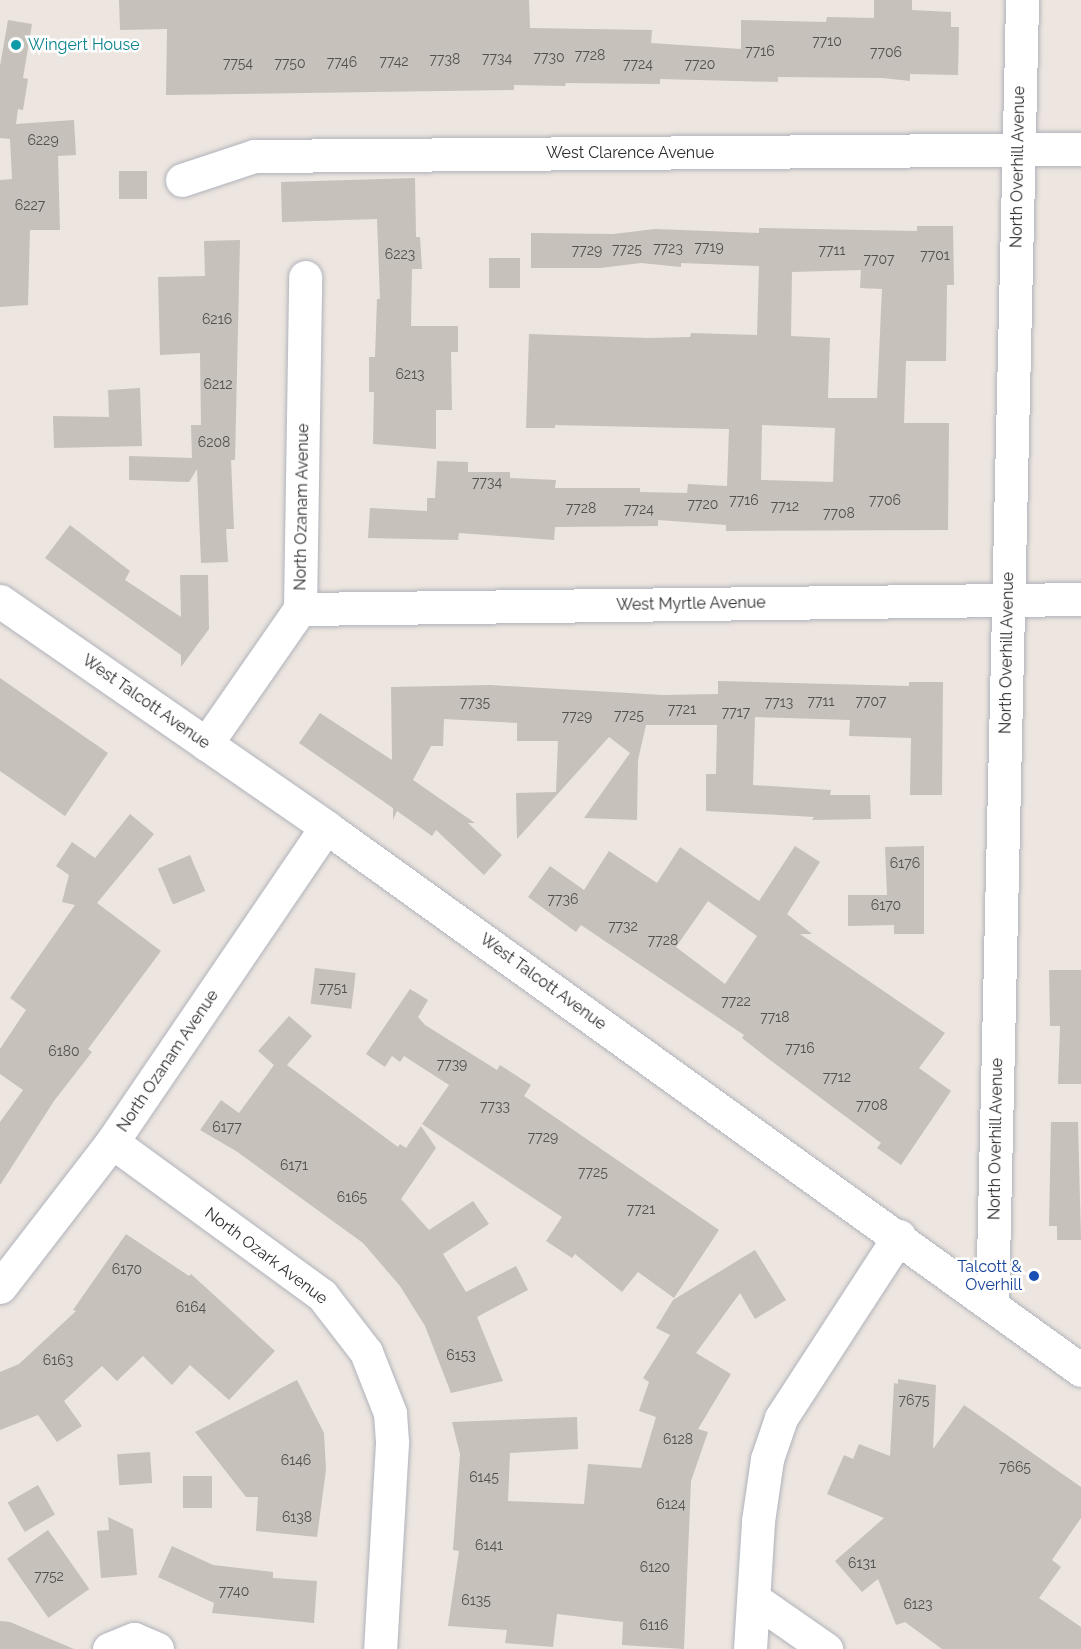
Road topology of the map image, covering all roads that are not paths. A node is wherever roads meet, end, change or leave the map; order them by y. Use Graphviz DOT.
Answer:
graph roads {
  1 [pos="1022,0"];
  2 [pos="1081,149"];
  3 [pos="1019,150"];
  4 [pos="182,180"];
  5 [pos="304,277"];
  6 [pos="1081,599"];
  7 [pos="0,601"];
  8 [pos="1008,601"];
  9 [pos="300,609"];
  10 [pos="206,744"];
  11 [pos="326,827"];
  12 [pos="112,1142"];
  13 [pos="899,1236"];
  14 [pos="0,1287"];
  15 [pos="992,1305"];
  16 [pos="1081,1370"];
  17 [pos="754,1599"];
  18 [pos="109,1649"];
  19 [pos="157,1649"];
  20 [pos="380,1649"];
  21 [pos="750,1649"];
  22 [pos="826,1649"];
  1 -- 3 [label="street, North Overhill Avenue"];
  2 -- 3 [label="street, West Clarence Avenue"];
  3 -- 4 [label="street, West Clarence Avenue"];
  3 -- 8 [label="street, North Overhill Avenue"];
  5 -- 9 [label="street, North Ozanam Avenue"];
  6 -- 8 [label="street, West Myrtle Avenue"];
  7 -- 10 [label="street, West Talcott Avenue"];
  8 -- 9 [label="street, West Myrtle Avenue"];
  8 -- 15 [label="street, North Overhill Avenue"];
  9 -- 10 [label="street, North Ozanam Avenue"];
  10 -- 11 [label="street, West Talcott Avenue"];
  11 -- 12 [label="street, North Ozanam Avenue"];
  11 -- 13 [label="street, West Talcott Avenue"];
  12 -- 14 [label="street, North Ozanam Avenue"];
  12 -- 20 [label="street, North Ozark Avenue"];
  13 -- 15 [label="street, West Talcott Avenue"];
  13 -- 17 [label="street"];
  15 -- 16 [label="street, West Talcott Avenue"];
  17 -- 21 [label="street"];
  17 -- 22 [label="street"];
  18 -- 19 [label="street"];
}
